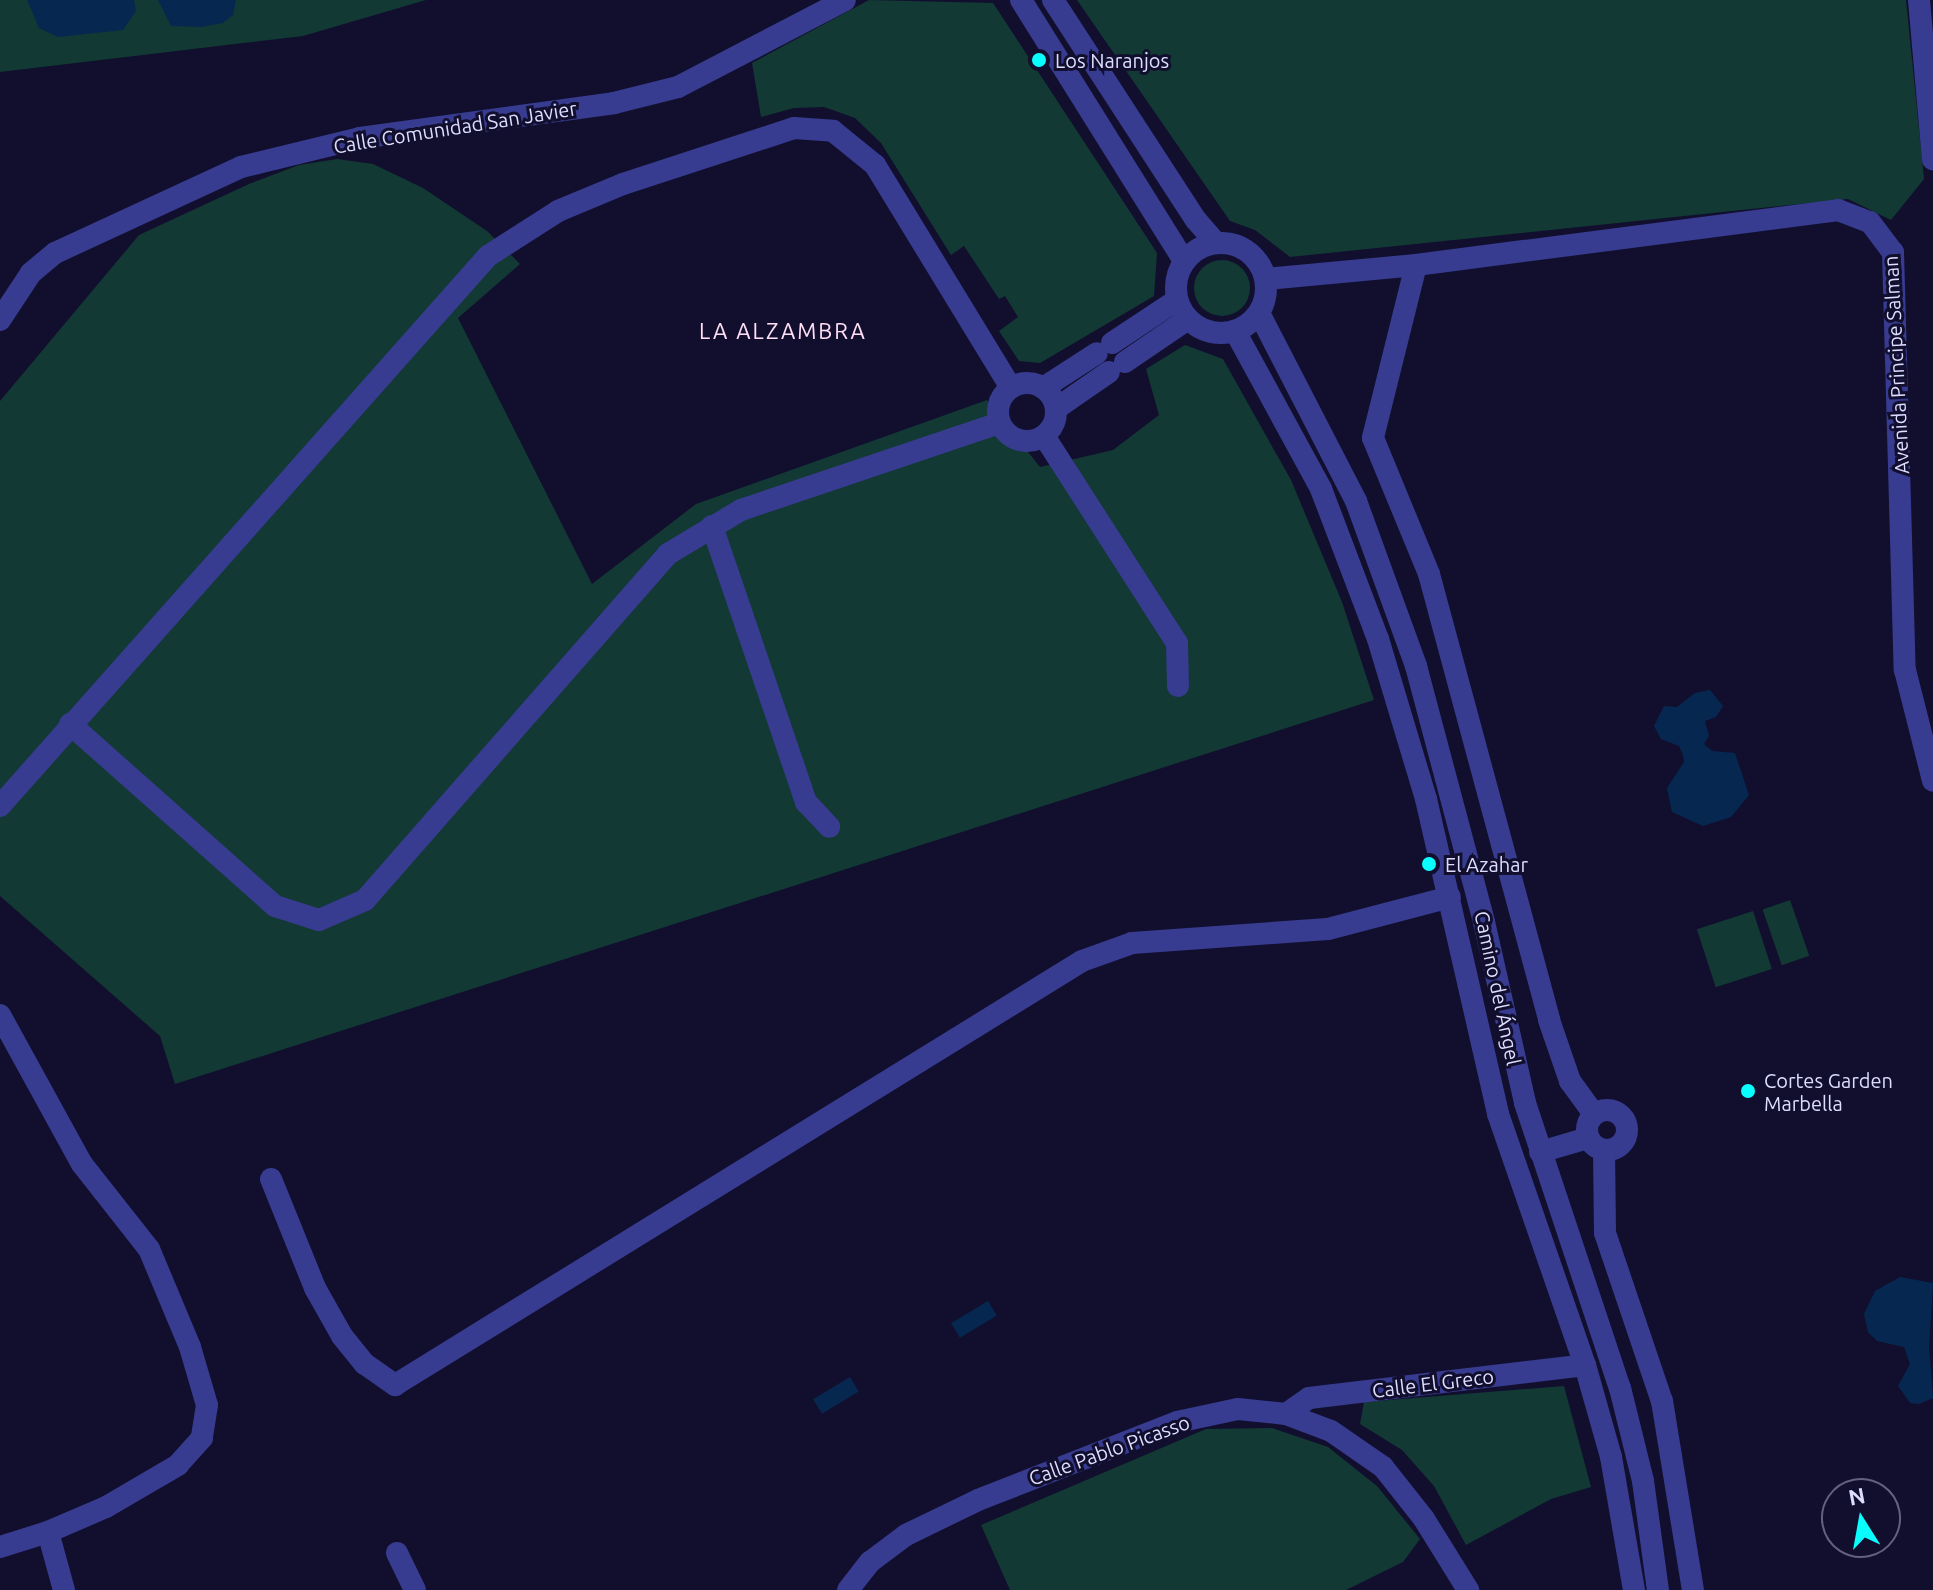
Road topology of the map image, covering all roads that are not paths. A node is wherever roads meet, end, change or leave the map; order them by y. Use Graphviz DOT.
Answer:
graph roads {
  1 [pos="845,0"];
  2 [pos="1021,0"];
  3 [pos="1053,0"];
  4 [pos="1919,0"];
  5 [pos="1933,159"];
  6 [pos="1216,243"];
  7 [pos="1184,261"];
  8 [pos="1416,265"];
  9 [pos="1266,279"];
  10 [pos="1183,309"];
  11 [pos="1259,313"];
  12 [pos="0,320"];
  13 [pos="1235,331"];
  14 [pos="1011,388"];
  15 [pos="1043,388"];
  16 [pos="1057,408"];
  17 [pos="1000,423"];
  18 [pos="1044,436"];
  19 [pos="712,526"];
  20 [pos="1178,686"];
  21 [pos="70,724"];
  22 [pos="1933,781"];
  23 [pos="3,797"];
  24 [pos="829,827"];
  25 [pos="1450,897"];
  26 [pos="0,1015"];
  27 [pos="1594,1114"];
  28 [pos="1596,1144"];
  29 [pos="1540,1152"];
  30 [pos="271,1179"];
  31 [pos="1585,1365"];
  32 [pos="1286,1414"];
  33 [pos="48,1532"];
  34 [pos="0,1547"];
  35 [pos="397,1553"];
  36 [pos="64,1590"];
  37 [pos="415,1590"];
  38 [pos="848,1590"];
  39 [pos="1468,1590"];
  40 [pos="1634,1590"];
  41 [pos="1658,1590"];
  42 [pos="1693,1590"];
  1 -- 12 [label="street, Calle Comunidad San Javier"];
  2 -- 7 [label="street"];
  3 -- 6 [label="street"];
  4 -- 5 [label="street"];
  6 -- 7 [label="street"];
  6 -- 9 [label="street"];
  7 -- 10 [label="street"];
  8 -- 9 [label="street, Avenida Principe Salman"];
  8 -- 22 [label="street, Avenida Principe Salman"];
  8 -- 27 [label="street"];
  9 -- 11 [label="street"];
  10 -- 13 [label="street"];
  10 -- 15 [label="street"];
  10 -- 16 [label="street"];
  11 -- 13 [label="street"];
  11 -- 29 [label="street, Camino del Ángel"];
  13 -- 25 [label="street, Camino del Ángel"];
  14 -- 15 [label="street"];
  14 -- 17 [label="street"];
  14 -- 21 [label="street"];
  15 -- 16 [label="street"];
  16 -- 18 [label="street"];
  17 -- 18 [label="street"];
  17 -- 19 [label="street"];
  18 -- 20 [label="street"];
  19 -- 21 [label="street"];
  19 -- 24 [label="street"];
  21 -- 23 [label="street"];
  25 -- 30 [label="street"];
  25 -- 31 [label="street, Camino del Ángel"];
  26 -- 33 [label="street"];
  27 -- 28 [label="street"];
  27 -- 28 [label="street"];
  28 -- 29 [label="street"];
  28 -- 42 [label="street"];
  29 -- 41 [label="street, Camino del Ángel"];
  31 -- 32 [label="street, Calle El Greco"];
  31 -- 40 [label="street, Camino del Ángel"];
  32 -- 38 [label="street, Calle Pablo Picasso"];
  32 -- 39 [label="street, Calle Pablo Picasso"];
  33 -- 34 [label="street"];
  33 -- 36 [label="street"];
  35 -- 37 [label="street"];
}
